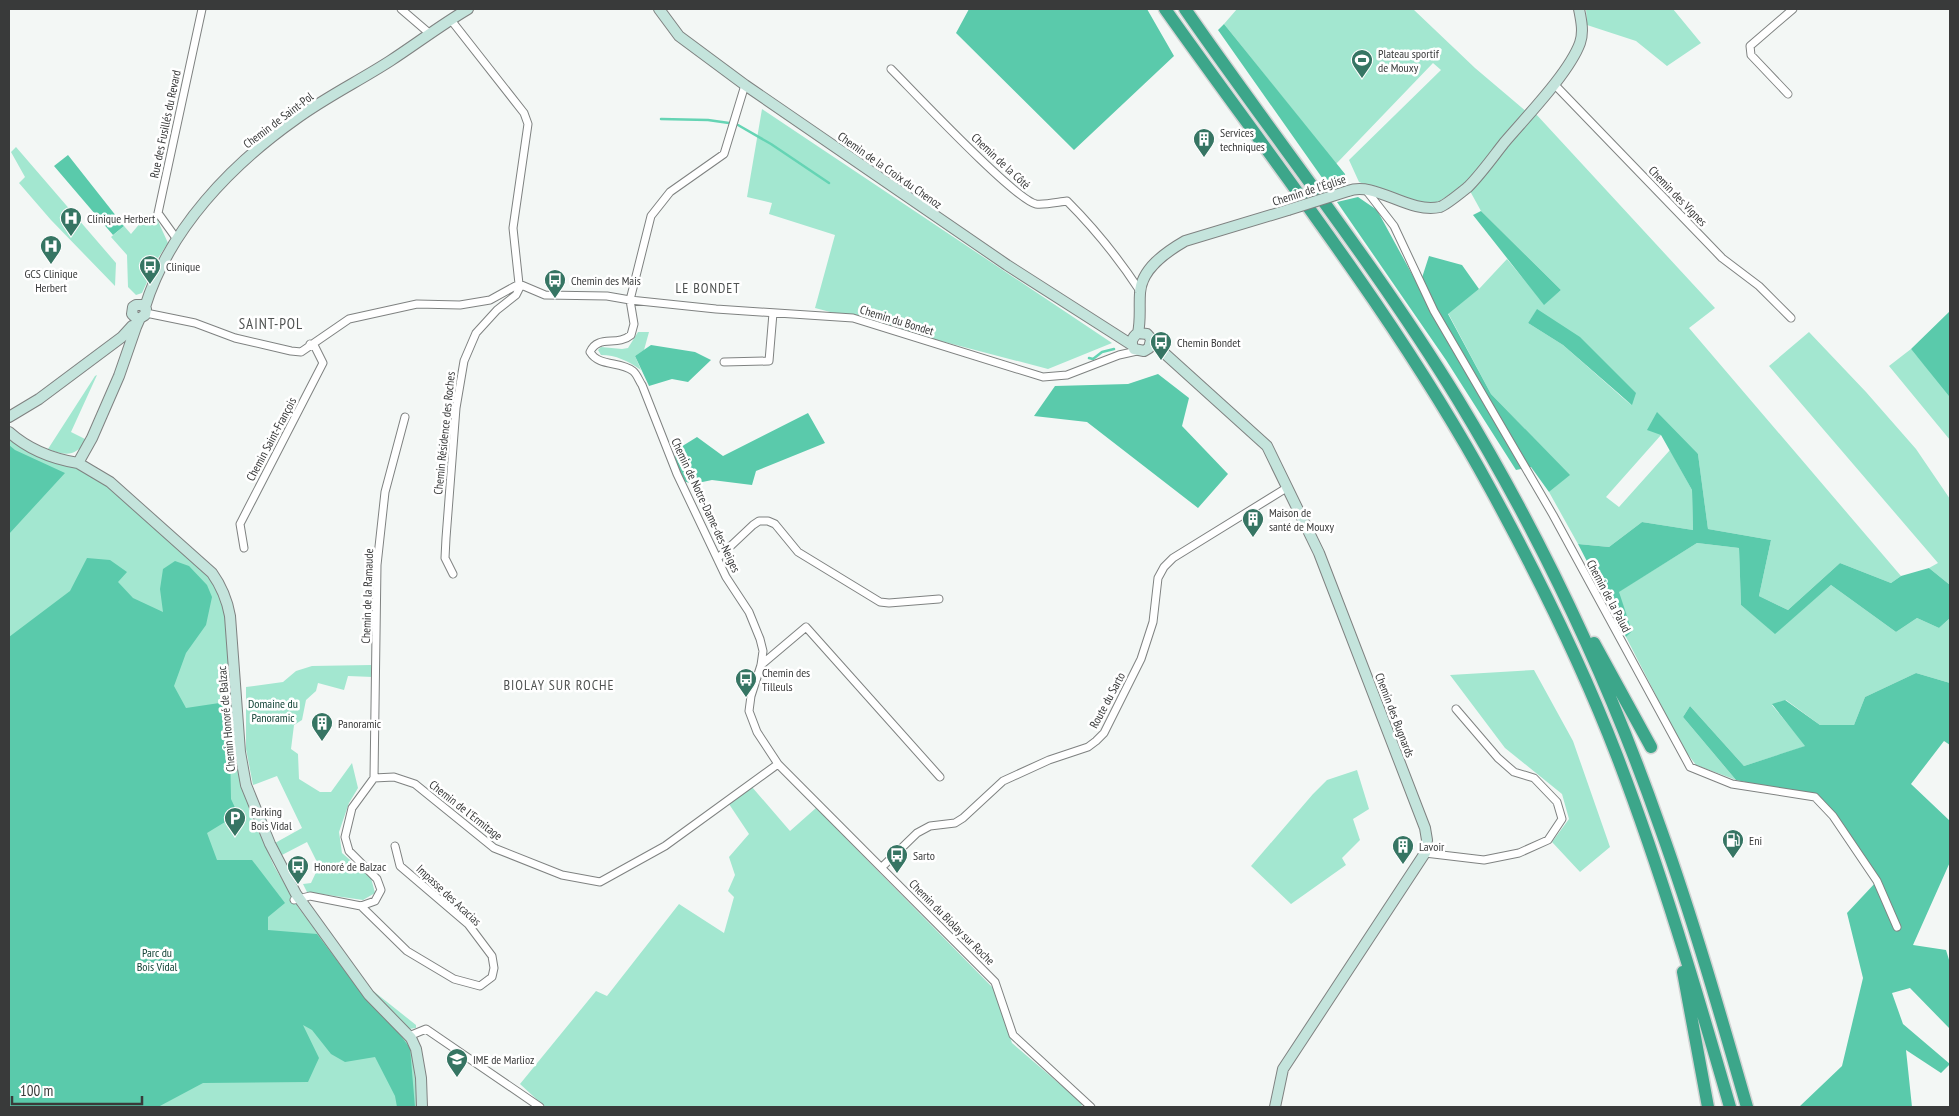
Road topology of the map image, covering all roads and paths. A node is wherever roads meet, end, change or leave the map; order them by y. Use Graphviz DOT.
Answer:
graph roads {
  1 [pos="202,9"];
  2 [pos="401,9"];
  3 [pos="468,9"];
  4 [pos="659,9"];
  5 [pos="1165,9"];
  6 [pos="1185,9"];
  7 [pos="1579,9"];
  8 [pos="1793,9"];
  9 [pos="451,20"];
  10 [pos="429,34"];
  11 [pos="891,69"];
  12 [pos="1554,84"];
  13 [pos="745,85"];
  14 [pos="1788,94"];
  15 [pos="1366,190"];
  16 [pos="176,238"];
  17 [pos="519,284"];
  18 [pos="1140,291"];
  19 [pos="630,300"];
  20 [pos="141,313"];
  21 [pos="773,313"];
  22 [pos="1791,318"];
  23 [pos="1139,342"];
  24 [pos="310,344"];
  25 [pos="724,362"];
  26 [pos="9,417"];
  27 [pos="405,417"];
  28 [pos="9,432"];
  29 [pos="78,463"];
  30 [pos="1288,487"];
  31 [pos="244,548"];
  32 [pos="1544,556"];
  33 [pos="718,558"];
  34 [pos="453,574"];
  35 [pos="939,599"];
  36 [pos="761,665"];
  37 [pos="1456,709"];
  38 [pos="1651,747"];
  39 [pos="778,764"];
  40 [pos="940,777"];
  41 [pos="374,778"];
  42 [pos="395,846"];
  43 [pos="1425,854"];
  44 [pos="882,868"];
  45 [pos="301,899"];
  46 [pos="362,906"];
  47 [pos="1673,916"];
  48 [pos="1897,927"];
  49 [pos="411,1036"];
  50 [pos="422,1107"];
  51 [pos="540,1107"];
  52 [pos="1091,1107"];
  53 [pos="1275,1107"];
  54 [pos="1708,1107"];
  55 [pos="1730,1107"];
  56 [pos="1747,1107"];
  1 -- 16 [label="street, Rue des Fusillés du Revard"];
  2 -- 10 [label="street"];
  3 -- 9 [label="street, Chemin de Saint-Pol"];
  4 -- 13 [label="street, Chemin de la Croix du Chenoz"];
  5 -- 47 [label="highway"];
  6 -- 32 [label="highway"];
  7 -- 12 [label="street, Chemin de l'Église"];
  8 -- 14 [label="street"];
  9 -- 10 [label="street, Chemin de Saint-Pol"];
  9 -- 17 [label="street"];
  10 -- 16 [label="street, Chemin de Saint-Pol"];
  11 -- 18 [label="street, Chemin de la Côté"];
  12 -- 15 [label="street, Chemin de l'Église"];
  12 -- 22 [label="street, Chemin des Vignes"];
  13 -- 19 [label="street"];
  13 -- 23 [label="street, Chemin de la Croix du Chenoz"];
  15 -- 18 [label="street, Chemin de l'Église, bridge"];
  15 -- 48 [label="street, Chemin de la Palud"];
  16 -- 20 [label="street, Chemin de Saint-Pol"];
  17 -- 19 [label="street"];
  17 -- 24 [label="street"];
  17 -- 34 [label="street, Chemin Résidence des Roches"];
  18 -- 23 [label="street, Chemin de l'Église"];
  19 -- 21 [label="street, Chemin du Bondet"];
  19 -- 33 [label="street, Chemin de Notre-Dame-des-Neiges"];
  20 -- 24 [label="street"];
  20 -- 26 [label="street"];
  20 -- 29 [label="street"];
  21 -- 23 [label="street, Chemin du Bondet"];
  21 -- 25 [label="street"];
  23 -- 30 [label="street, Chemin des Bugnards"];
  24 -- 31 [label="street, Chemin Saint-François"];
  27 -- 41 [label="street, Chemin de la Ramaude"];
  28 -- 29 [label="street"];
  29 -- 45 [label="street, Chemin Honoré de Balzac"];
  30 -- 43 [label="street, Chemin des Bugnards"];
  30 -- 44 [label="street, Route du Sarto"];
  32 -- 38 [label="highway"];
  32 -- 56 [label="highway"];
  33 -- 35 [label="street"];
  33 -- 36 [label="street, Chemin de Notre-Dame-des-Neiges"];
  36 -- 39 [label="street, Chemin de Notre-Dame-des-Neiges"];
  36 -- 40 [label="street"];
  37 -- 43 [label="street"];
  39 -- 41 [label="street, Chemin de l'Ermitage"];
  39 -- 44 [label="street, Chemin du Biolay sur Roche"];
  41 -- 46 [label="street"];
  42 -- 46 [label="street, Impasse des Acacias"];
  43 -- 53 [label="street"];
  44 -- 52 [label="street, Chemin du Biolay sur Roche"];
  45 -- 46 [label="street"];
  45 -- 49 [label="street, Chemin Honoré de Balzac"];
  47 -- 54 [label="highway"];
  47 -- 55 [label="highway"];
  49 -- 50 [label="street, Chemin Honoré de Balzac"];
  49 -- 51 [label="street"];
}
